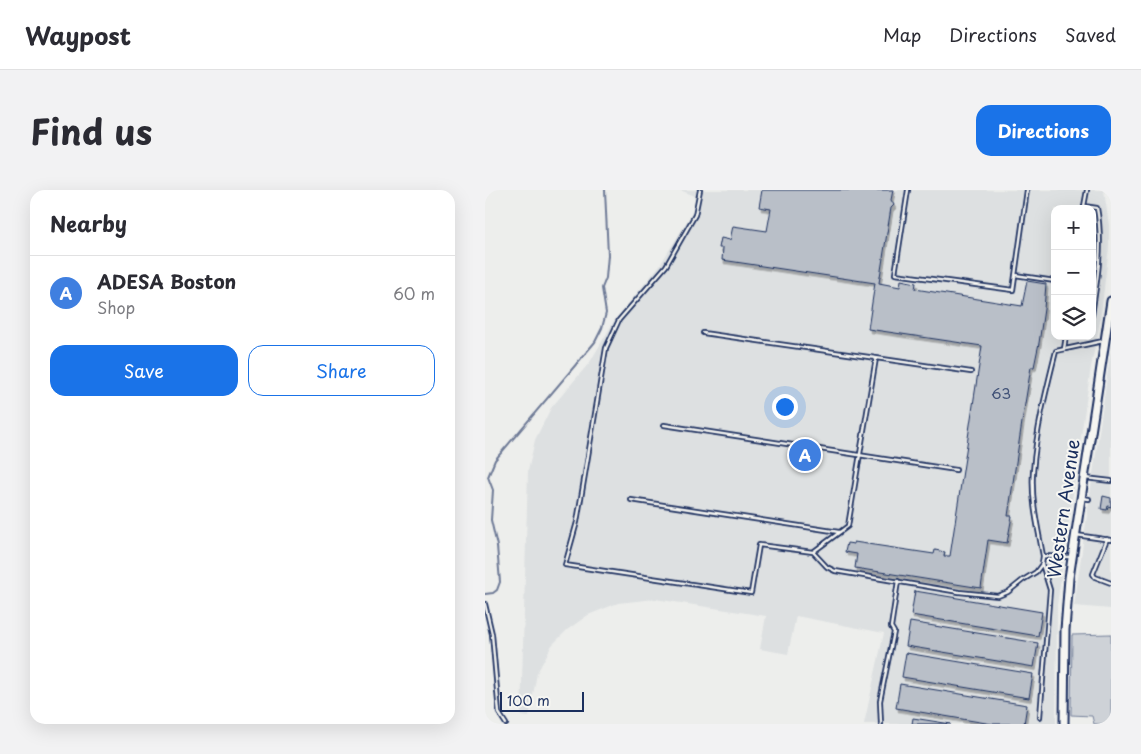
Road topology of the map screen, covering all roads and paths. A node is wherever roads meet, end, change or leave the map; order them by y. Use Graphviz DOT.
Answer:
graph roads {
  1 [pos="700,190"];
  2 [pos="908,190"];
  3 [pos="1027,190"];
  4 [pos="1087,190"];
  5 [pos="1015,275"];
  6 [pos="1051,280"];
  7 [pos="1096,280"];
  8 [pos="1111,301"];
  9 [pos="703,332"];
  10 [pos="1065,340"];
  11 [pos="1105,340"];
  12 [pos="1064,350"];
  13 [pos="876,358"];
  14 [pos="971,372"];
  15 [pos="664,425"];
  16 [pos="860,455"];
  17 [pos="956,470"];
  18 [pos="1084,478"];
  19 [pos="1111,481"];
  20 [pos="1081,497"];
  21 [pos="1089,499"];
  22 [pos="631,500"];
  23 [pos="1079,512"];
  24 [pos="1087,513"];
  25 [pos="839,532"];
  26 [pos="1075,535"];
  27 [pos="1107,539"];
  28 [pos="1111,540"];
  29 [pos="813,552"];
  30 [pos="1043,556"];
  31 [pos="1071,557"];
  32 [pos="1042,564"];
  33 [pos="898,581"];
  34 [pos="1111,583"];
  35 [pos="485,604"];
  36 [pos="1040,717"];
  37 [pos="506,724"];
  38 [pos="881,724"];
  39 [pos="1064,724"];
  1 -- 29 [label="lane"];
  2 -- 5 [label="lane"];
  3 -- 5 [label="lane"];
  4 -- 7 [label="lane"];
  5 -- 6 [label="lane"];
  8 -- 11 [label="street, Western Avenue"];
  9 -- 13 [label="lane"];
  10 -- 12 [label="lane"];
  11 -- 12 [label="lane"];
  11 -- 18 [label="street, Western Avenue"];
  12 -- 30 [label="lane"];
  13 -- 14 [label="lane"];
  13 -- 16 [label="lane"];
  15 -- 16 [label="lane"];
  16 -- 17 [label="lane"];
  16 -- 25 [label="lane"];
  18 -- 19 [label="lane"];
  18 -- 20 [label="street, Western Avenue"];
  20 -- 21 [label="lane"];
  20 -- 23 [label="street, Western Avenue"];
  22 -- 25 [label="lane"];
  23 -- 24 [label="lane"];
  23 -- 26 [label="street, Western Avenue"];
  25 -- 29 [label="lane"];
  26 -- 27 [label="lane"];
  26 -- 31 [label="street, Western Avenue"];
  27 -- 28 [label="lane"];
  27 -- 34 [label="lane"];
  29 -- 33 [label="lane"];
  30 -- 31 [label="lane"];
  30 -- 32 [label="lane"];
  31 -- 39 [label="street, Western Avenue"];
  32 -- 33 [label="lane"];
  32 -- 36 [label="lane"];
  33 -- 38 [label="lane"];
  35 -- 37 [label="lane"];
}
